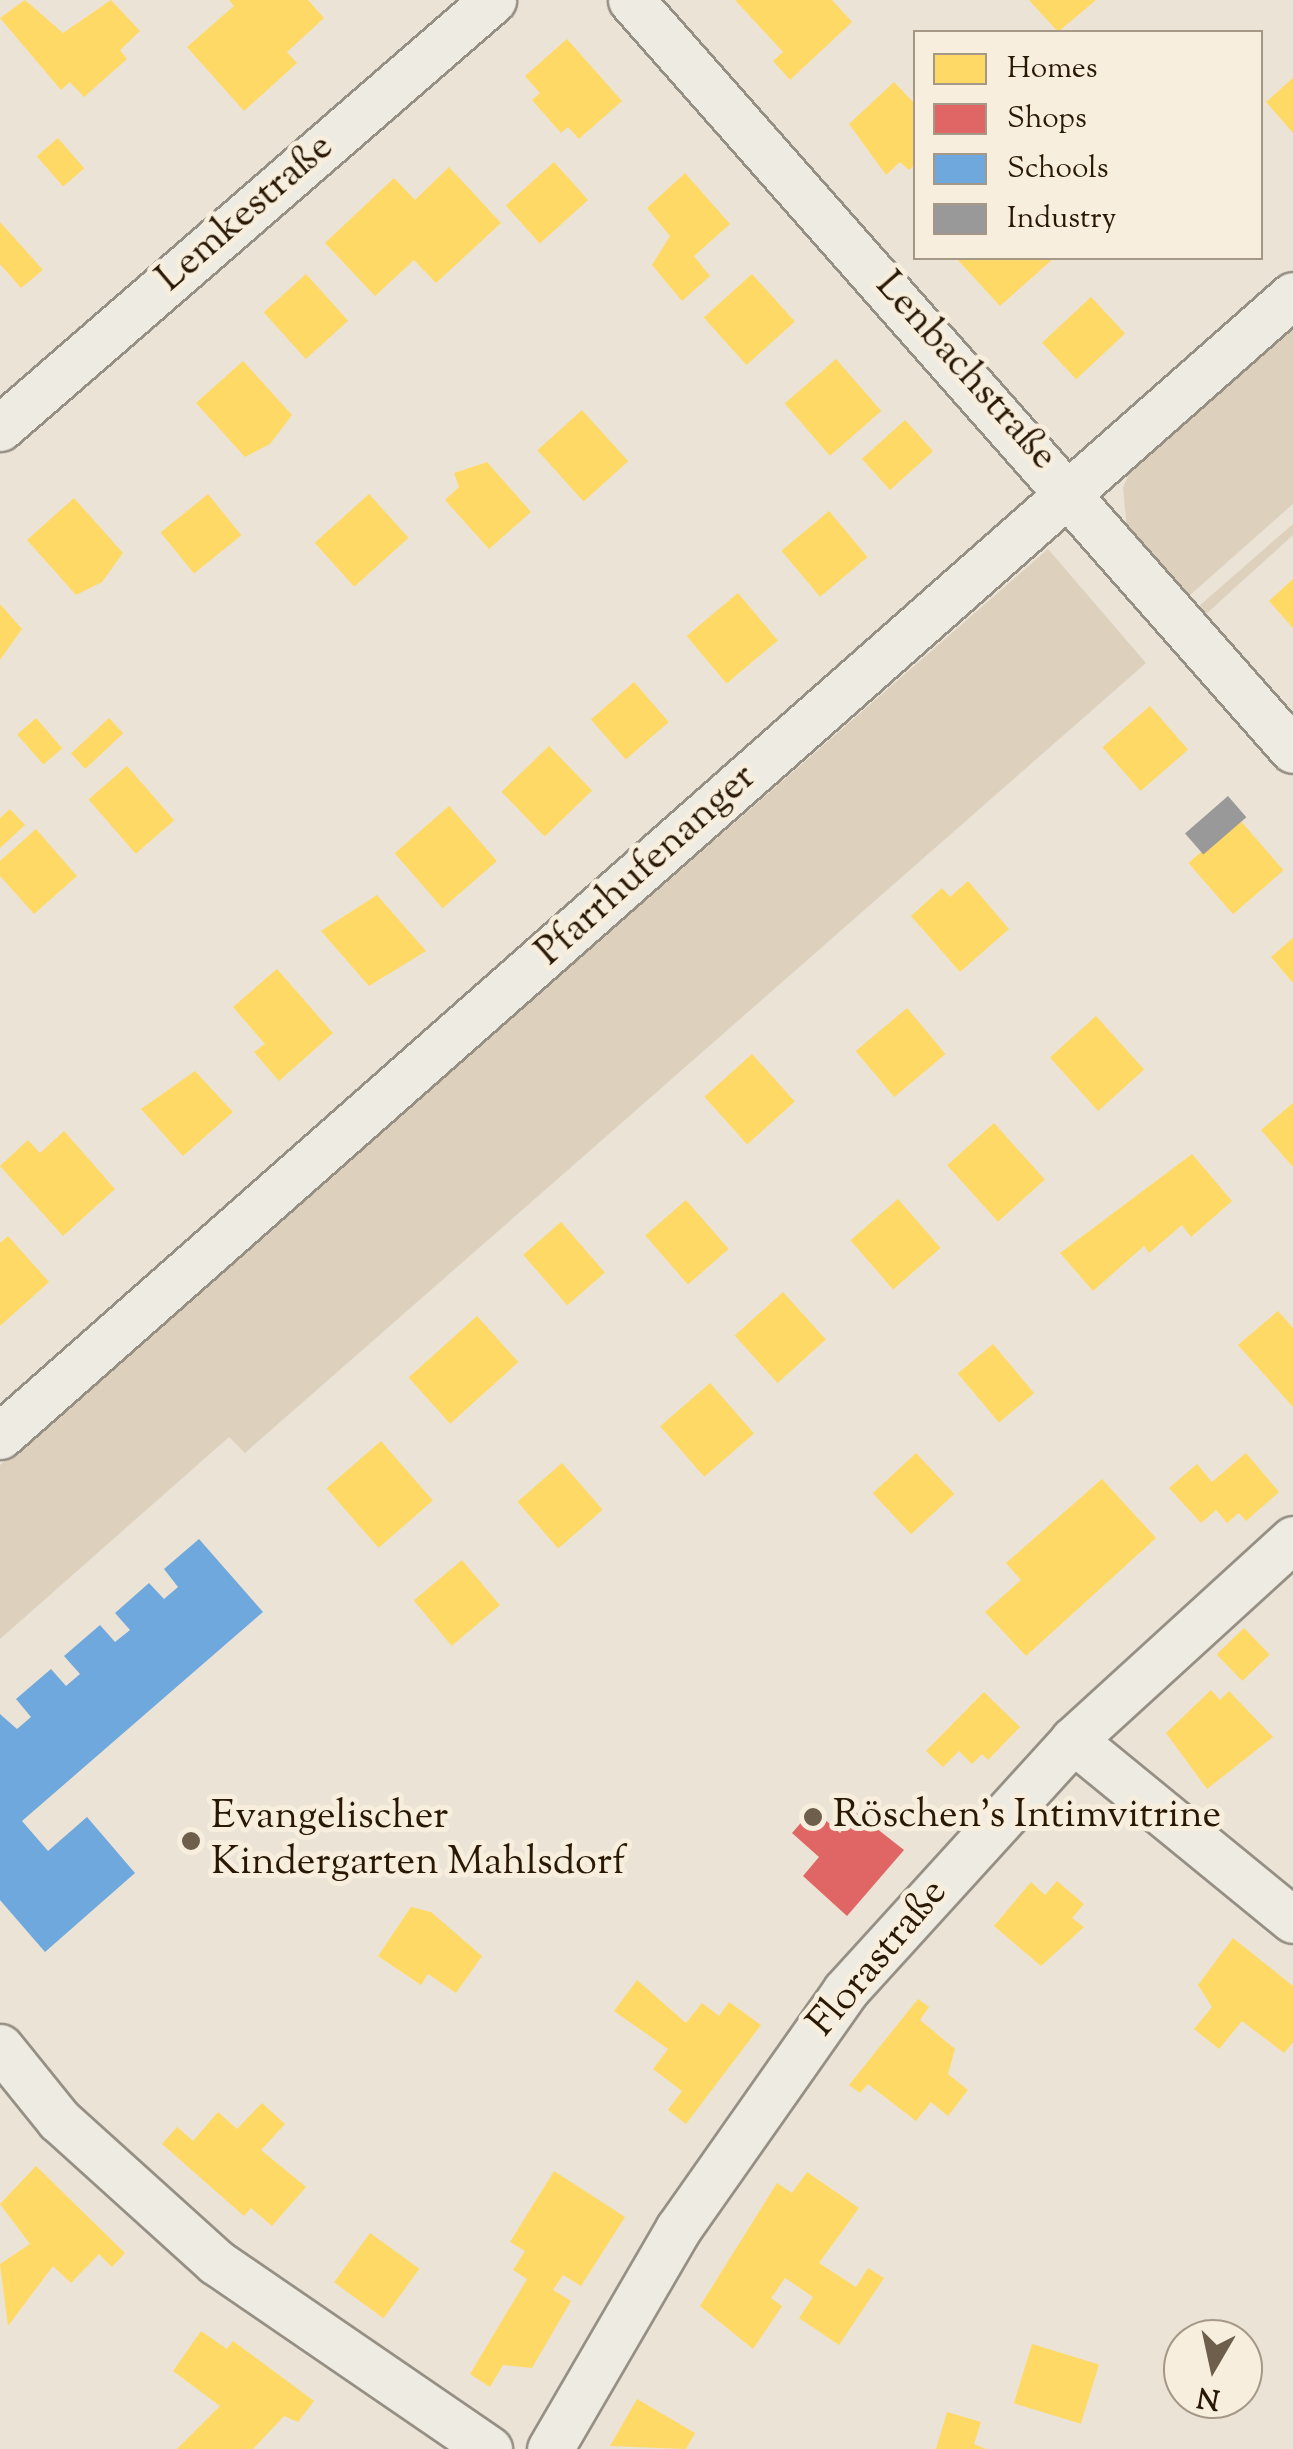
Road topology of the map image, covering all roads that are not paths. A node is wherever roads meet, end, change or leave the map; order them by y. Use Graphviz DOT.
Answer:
graph roads {
  1 [pos="493,0"];
  2 [pos="631,0"];
  3 [pos="1293,296"];
  4 [pos="0,428"];
  5 [pos="1070,490"];
  6 [pos="1293,750"];
  7 [pos="0,1436"];
  8 [pos="1293,1539"];
  9 [pos="1072,1740"];
  10 [pos="1293,1920"];
  11 [pos="0,2047"];
  12 [pos="489,2449"];
  13 [pos="550,2449"];
  1 -- 4 [label="street, Lemkestraße"];
  2 -- 5 [label="street, Lenbachstraße"];
  3 -- 5 [label="street, Pfarrhufenanger"];
  5 -- 6 [label="street, Lenbachstraße"];
  5 -- 7 [label="street, Pfarrhufenanger"];
  8 -- 9 [label="street, Florastraße"];
  9 -- 10 [label="street"];
  9 -- 13 [label="street, Florastraße"];
  11 -- 12 [label="street"];
}
